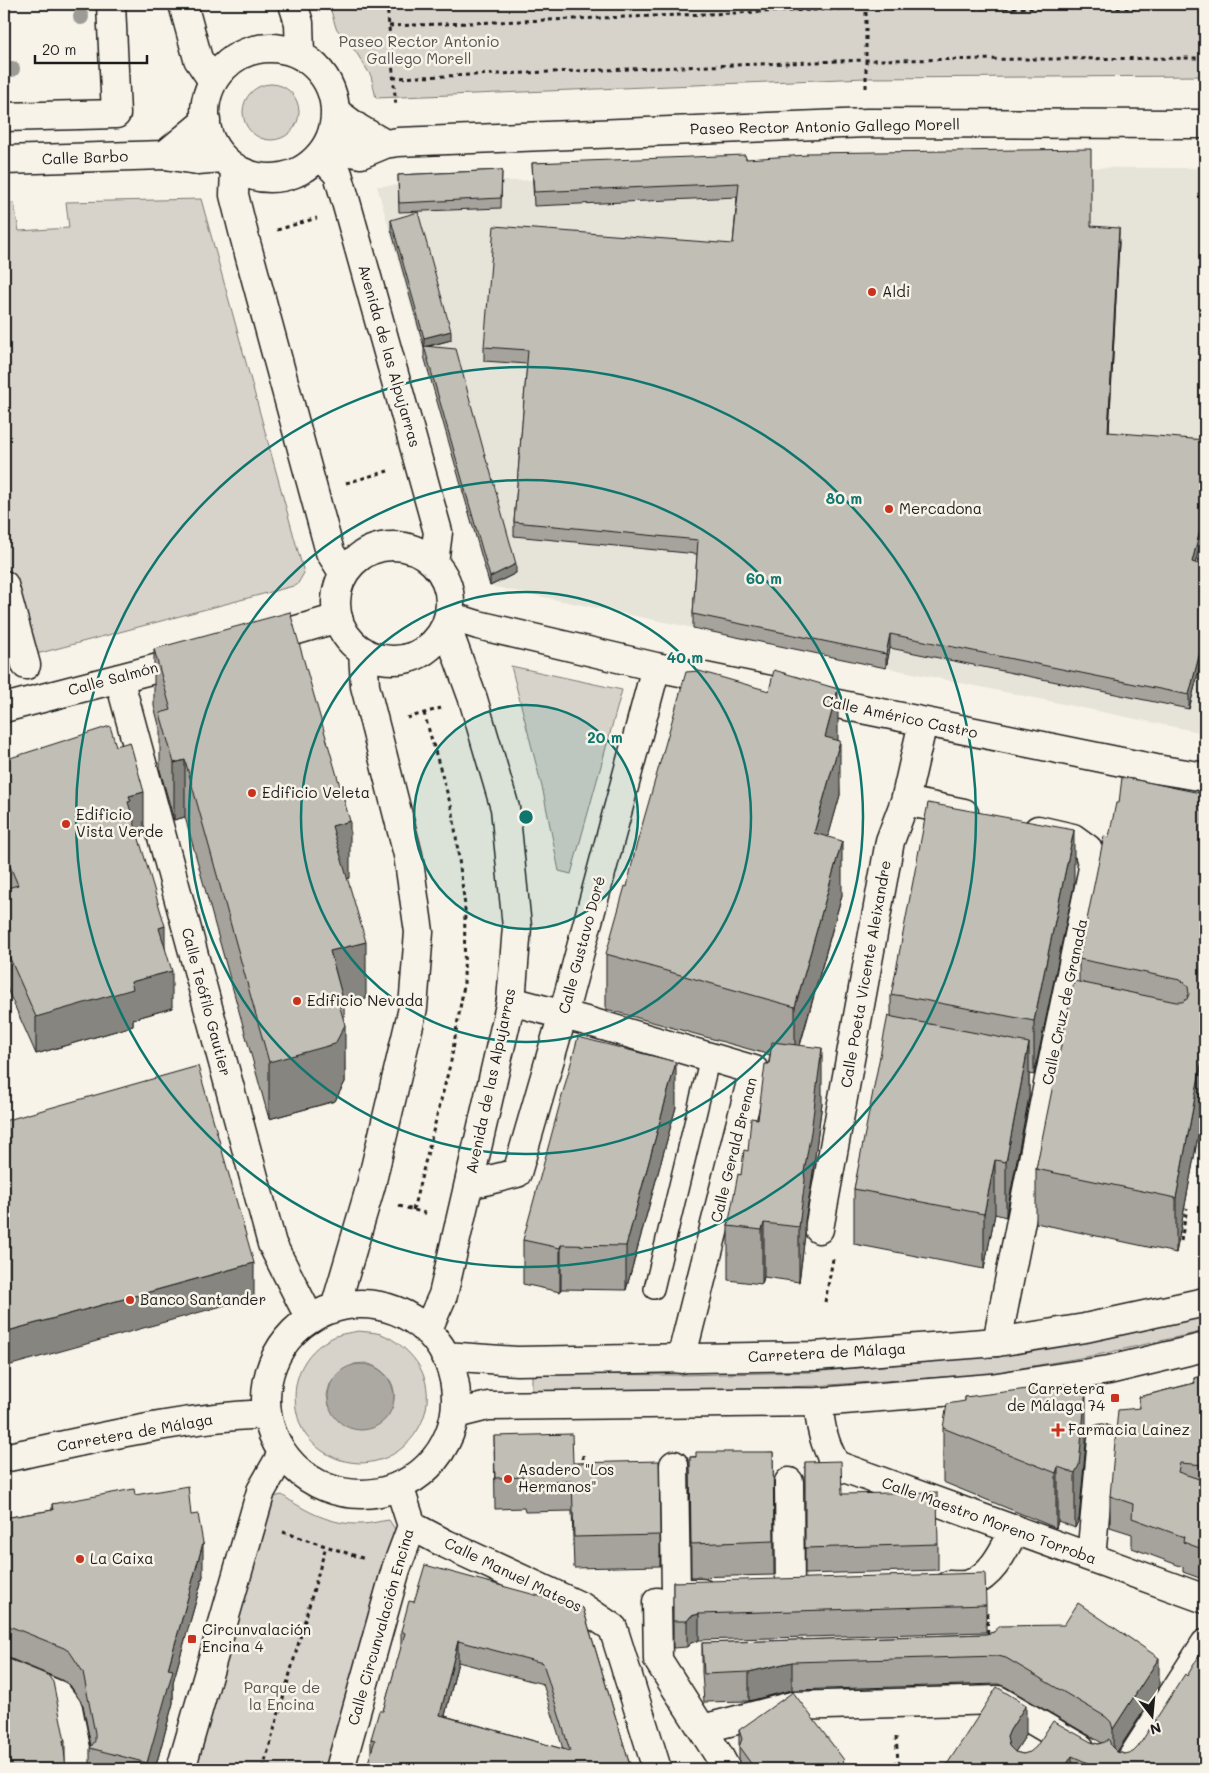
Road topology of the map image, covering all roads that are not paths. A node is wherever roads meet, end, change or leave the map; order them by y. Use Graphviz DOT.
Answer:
graph roads {
  1 [pos="111,4"];
  2 [pos="183,4"];
  3 [pos="293,4"];
  4 [pos="300,55"];
  5 [pos="213,81"];
  6 [pos="336,112"];
  7 [pos="4,117"];
  8 [pos="206,121"];
  9 [pos="1205,124"];
  10 [pos="384,144"];
  11 [pos="323,151"];
  12 [pos="165,155"];
  13 [pos="4,160"];
  14 [pos="229,163"];
  15 [pos="434,563"];
  16 [pos="344,574"];
  17 [pos="4,585"];
  18 [pos="338,618"];
  19 [pos="448,621"];
  20 [pos="363,651"];
  21 [pos="26,665"];
  22 [pos="656,667"];
  23 [pos="119,678"];
  24 [pos="4,708"];
  25 [pos="923,722"];
  26 [pos="1205,777"];
  27 [pos="905,801"];
  28 [pos="987,818"];
  29 [pos="1016,825"];
  30 [pos="510,1002"];
  31 [pos="563,1015"];
  32 [pos="710,1057"];
  33 [pos="469,1185"];
  34 [pos="819,1229"];
  35 [pos="654,1289"];
  36 [pos="1205,1302"];
  37 [pos="334,1308"];
  38 [pos="310,1318"];
  39 [pos="427,1330"];
  40 [pos="997,1342"];
  41 [pos="1205,1347"];
  42 [pos="445,1356"];
  43 [pos="681,1359"];
  44 [pos="818,1402"];
  45 [pos="266,1414"];
  46 [pos="456,1414"];
  47 [pos="1102,1439"];
  48 [pos="282,1454"];
  49 [pos="4,1458"];
  50 [pos="674,1465"];
  51 [pos="789,1482"];
  52 [pos="399,1486"];
  53 [pos="412,1526"];
  54 [pos="1015,1529"];
  55 [pos="1088,1556"];
  56 [pos="928,1586"];
  57 [pos="761,1591"];
  58 [pos="724,1592"];
  59 [pos="666,1598"];
  60 [pos="1205,1599"];
  61 [pos="1205,1644"];
  62 [pos="4,1673"];
  63 [pos="998,1700"];
  64 [pos="792,1706"];
  65 [pos="702,1729"];
  66 [pos="1049,1729"];
  67 [pos="1034,1753"];
  68 [pos="1098,1759"];
  69 [pos="80,1769"];
  70 [pos="182,1769"];
  71 [pos="340,1769"];
  72 [pos="657,1769"];
  73 [pos="726,1769"];
  74 [pos="1126,1769"];
  1 -- 7 [label="street"];
  2 -- 5 [label="street"];
  3 -- 4 [label="street"];
  4 -- 5 [label="street"];
  4 -- 6 [label="street"];
  5 -- 8 [label="street"];
  6 -- 10 [label="street"];
  6 -- 11 [label="street"];
  8 -- 12 [label="street"];
  8 -- 14 [label="street"];
  9 -- 10 [label="street, Paseo Rector Antonio Gallego Morell"];
  10 -- 11 [label="street, Paseo Rector Antonio Gallego Morell"];
  11 -- 14 [label="street"];
  11 -- 15 [label="street, Avenida de las Alpujarras"];
  12 -- 13 [label="street, Calle Barbo"];
  12 -- 14 [label="street, Calle Barbo"];
  14 -- 16 [label="street"];
  15 -- 16 [label="street"];
  15 -- 19 [label="street"];
  16 -- 18 [label="street"];
  17 -- 21 [label="street"];
  18 -- 20 [label="street"];
  18 -- 23 [label="street, Calle Salmón"];
  19 -- 20 [label="street"];
  19 -- 22 [label="street, Calle Américo Castro"];
  19 -- 30 [label="street, Avenida de las Alpujarras"];
  20 -- 37 [label="street"];
  22 -- 25 [label="street, Calle Américo Castro"];
  22 -- 31 [label="street, Calle Gustavo Doré"];
  23 -- 24 [label="street, Calle Salmón"];
  23 -- 38 [label="street, Calle Teófilo Gautier"];
  25 -- 26 [label="street, Calle Américo Castro"];
  25 -- 27 [label="street, Calle Poeta Vicente Aleixandre"];
  27 -- 28 [label="street"];
  27 -- 34 [label="street, Calle Poeta Vicente Aleixandre"];
  29 -- 40 [label="street, Calle Cruz de Granada"];
  30 -- 31 [label="street, Calle Gerald Brenan"];
  30 -- 33 [label="street, Avenida de las Alpujarras"];
  31 -- 32 [label="street, Calle Gerald Brenan"];
  31 -- 33 [label="street, Calle Gustavo Doré"];
  32 -- 35 [label="lane"];
  32 -- 43 [label="street, Calle Gerald Brenan"];
  33 -- 39 [label="street, Avenida de las Alpujarras"];
  36 -- 40 [label="street, Carretera de Málaga"];
  37 -- 38 [label="street"];
  37 -- 39 [label="street"];
  38 -- 45 [label="street"];
  39 -- 42 [label="street"];
  40 -- 43 [label="street, Carretera de Málaga"];
  41 -- 44 [label="street"];
  42 -- 43 [label="street, Carretera de Málaga"];
  42 -- 46 [label="street"];
  44 -- 46 [label="street"];
  44 -- 54 [label="street, Calle Maestro Moreno Torroba"];
  45 -- 48 [label="street"];
  45 -- 49 [label="street, Carretera de Málaga"];
  46 -- 52 [label="street"];
  47 -- 55 [label="street"];
  48 -- 52 [label="street"];
  48 -- 70 [label="street"];
  50 -- 59 [label="street"];
  51 -- 57 [label="street"];
  52 -- 53 [label="street, Calle Circunvalación Encina"];
  53 -- 71 [label="street, Calle Circunvalación Encina"];
  53 -- 72 [label="street, Calle Manuel Mateos"];
  54 -- 55 [label="street, Calle Maestro Moreno Torroba"];
  54 -- 56 [label="street"];
  55 -- 60 [label="street, Calle Maestro Moreno Torroba"];
  58 -- 59 [label="street"];
  59 -- 65 [label="street"];
  61 -- 74 [label="street"];
  62 -- 69 [label="street"];
  63 -- 64 [label="street"];
  63 -- 64 [label="street"];
  63 -- 66 [label="street"];
  64 -- 65 [label="street"];
  65 -- 73 [label="street"];
  66 -- 67 [label="street"];
  66 -- 68 [label="street"];
}
